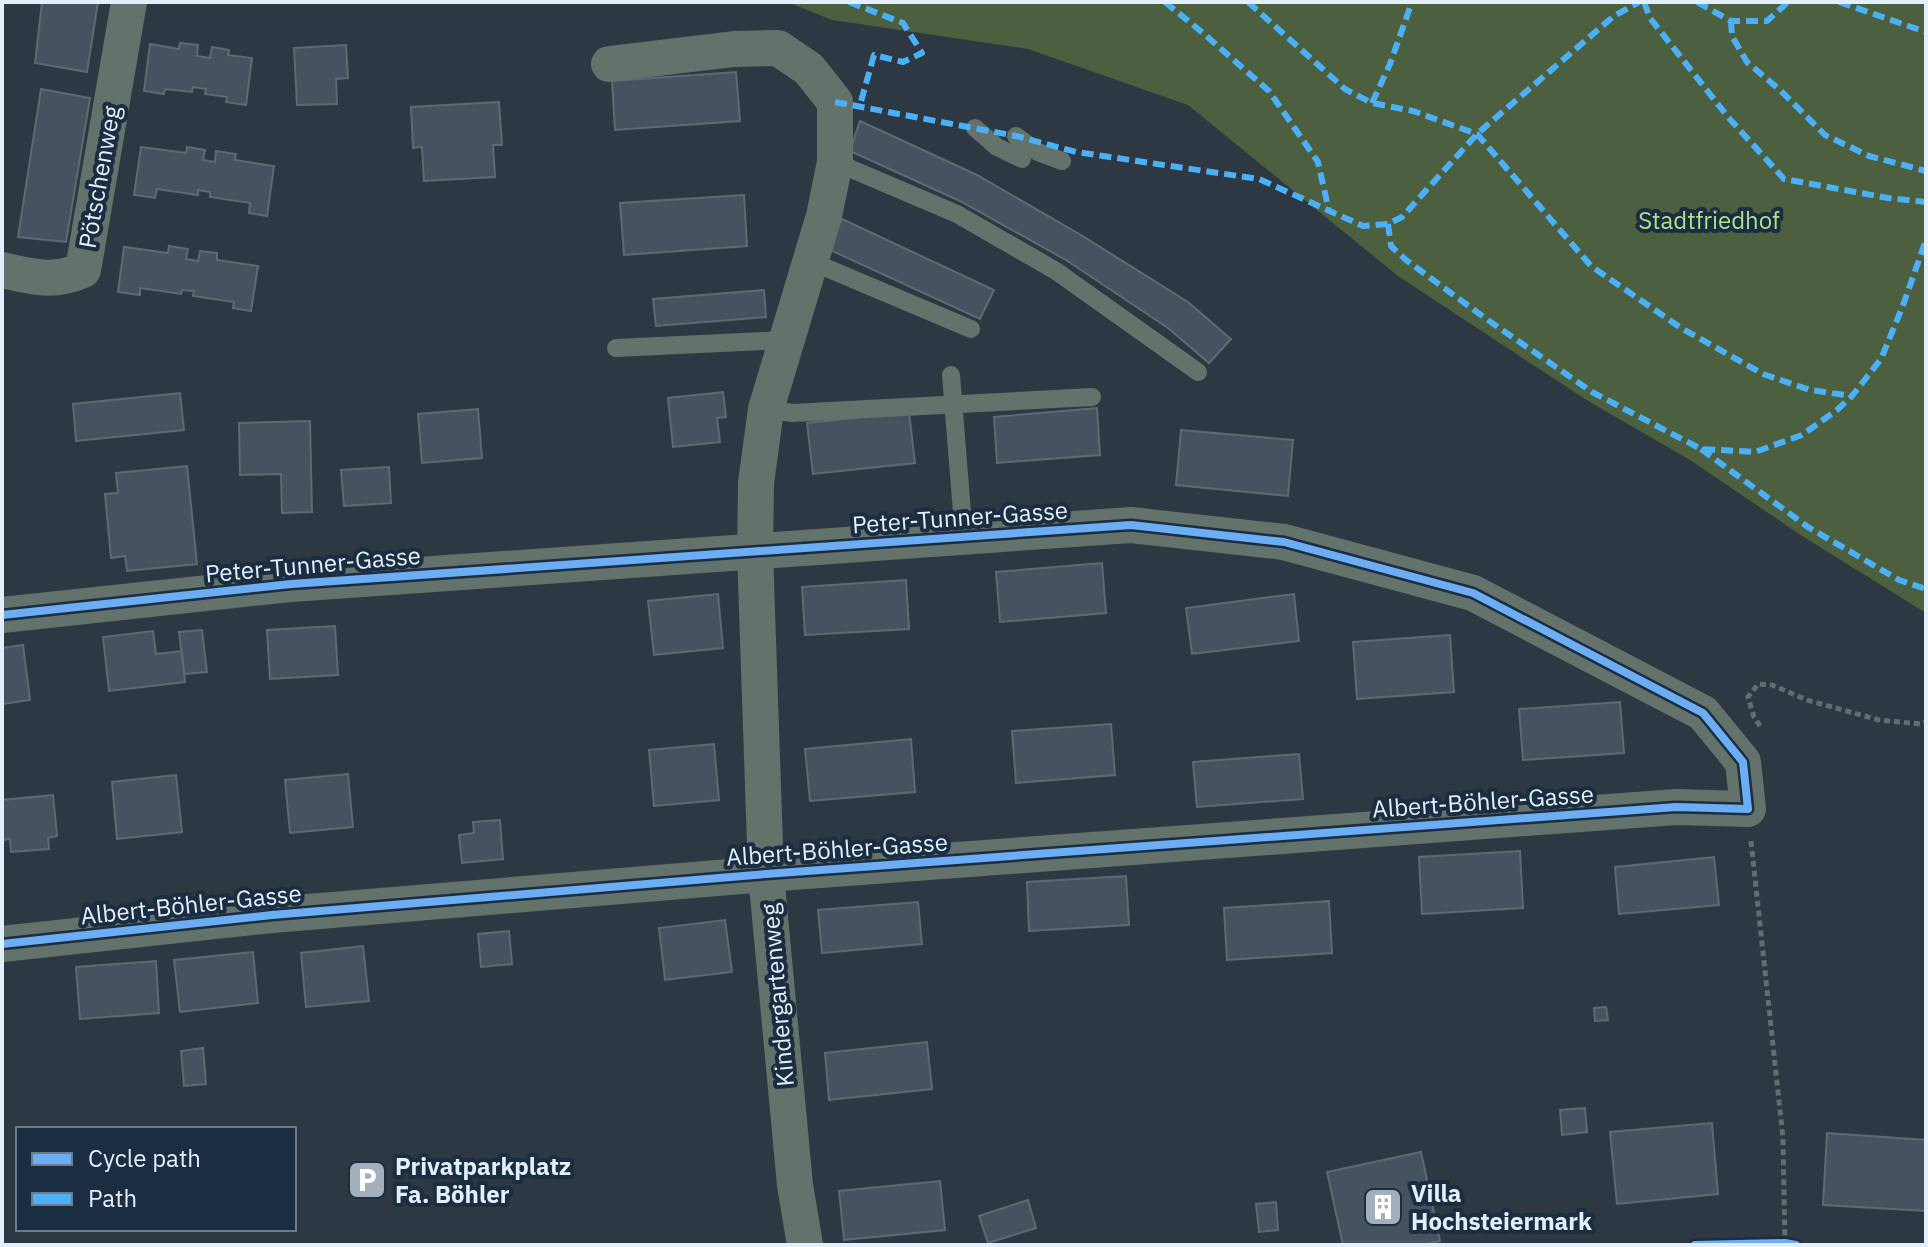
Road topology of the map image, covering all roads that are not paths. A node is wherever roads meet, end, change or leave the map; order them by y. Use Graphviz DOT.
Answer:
graph roads {
  1 [pos="129,2"];
  2 [pos="609,64"];
  3 [pos="975,128"];
  4 [pos="1016,136"];
  5 [pos="1022,159"];
  6 [pos="1062,161"];
  7 [pos="835,162"];
  8 [pos="810,261"];
  9 [pos="2,270"];
  10 [pos="971,329"];
  11 [pos="786,340"];
  12 [pos="616,348"];
  13 [pos="1198,372"];
  14 [pos="951,375"];
  15 [pos="1092,397"];
  16 [pos="953,404"];
  17 [pos="766,409"];
  18 [pos="964,537"];
  19 [pos="755,552"];
  20 [pos="2,615"];
  21 [pos="1676,807"];
  22 [pos="766,874"];
  23 [pos="2,944"];
  24 [pos="805,1245"];
  1 -- 9 [label="street, Pötschenweg"];
  2 -- 7 [label="street"];
  3 -- 5 [label="lane"];
  4 -- 6 [label="lane"];
  7 -- 8 [label="street"];
  7 -- 13 [label="lane"];
  8 -- 10 [label="lane"];
  8 -- 11 [label="street"];
  11 -- 12 [label="lane"];
  11 -- 17 [label="street"];
  14 -- 16 [label="lane"];
  15 -- 16 [label="lane"];
  16 -- 17 [label="lane"];
  16 -- 18 [label="lane"];
  17 -- 19 [label="street"];
  18 -- 19 [label="street, Peter-Tunner-Gasse"];
  18 -- 21 [label="street, Peter-Tunner-Gasse"];
  19 -- 20 [label="street, Peter-Tunner-Gasse"];
  19 -- 22 [label="street, Kindergartenweg"];
  21 -- 22 [label="street, Albert-Böhler-Gasse"];
  22 -- 23 [label="street, Albert-Böhler-Gasse"];
  22 -- 24 [label="street, Kindergartenweg"];
}
